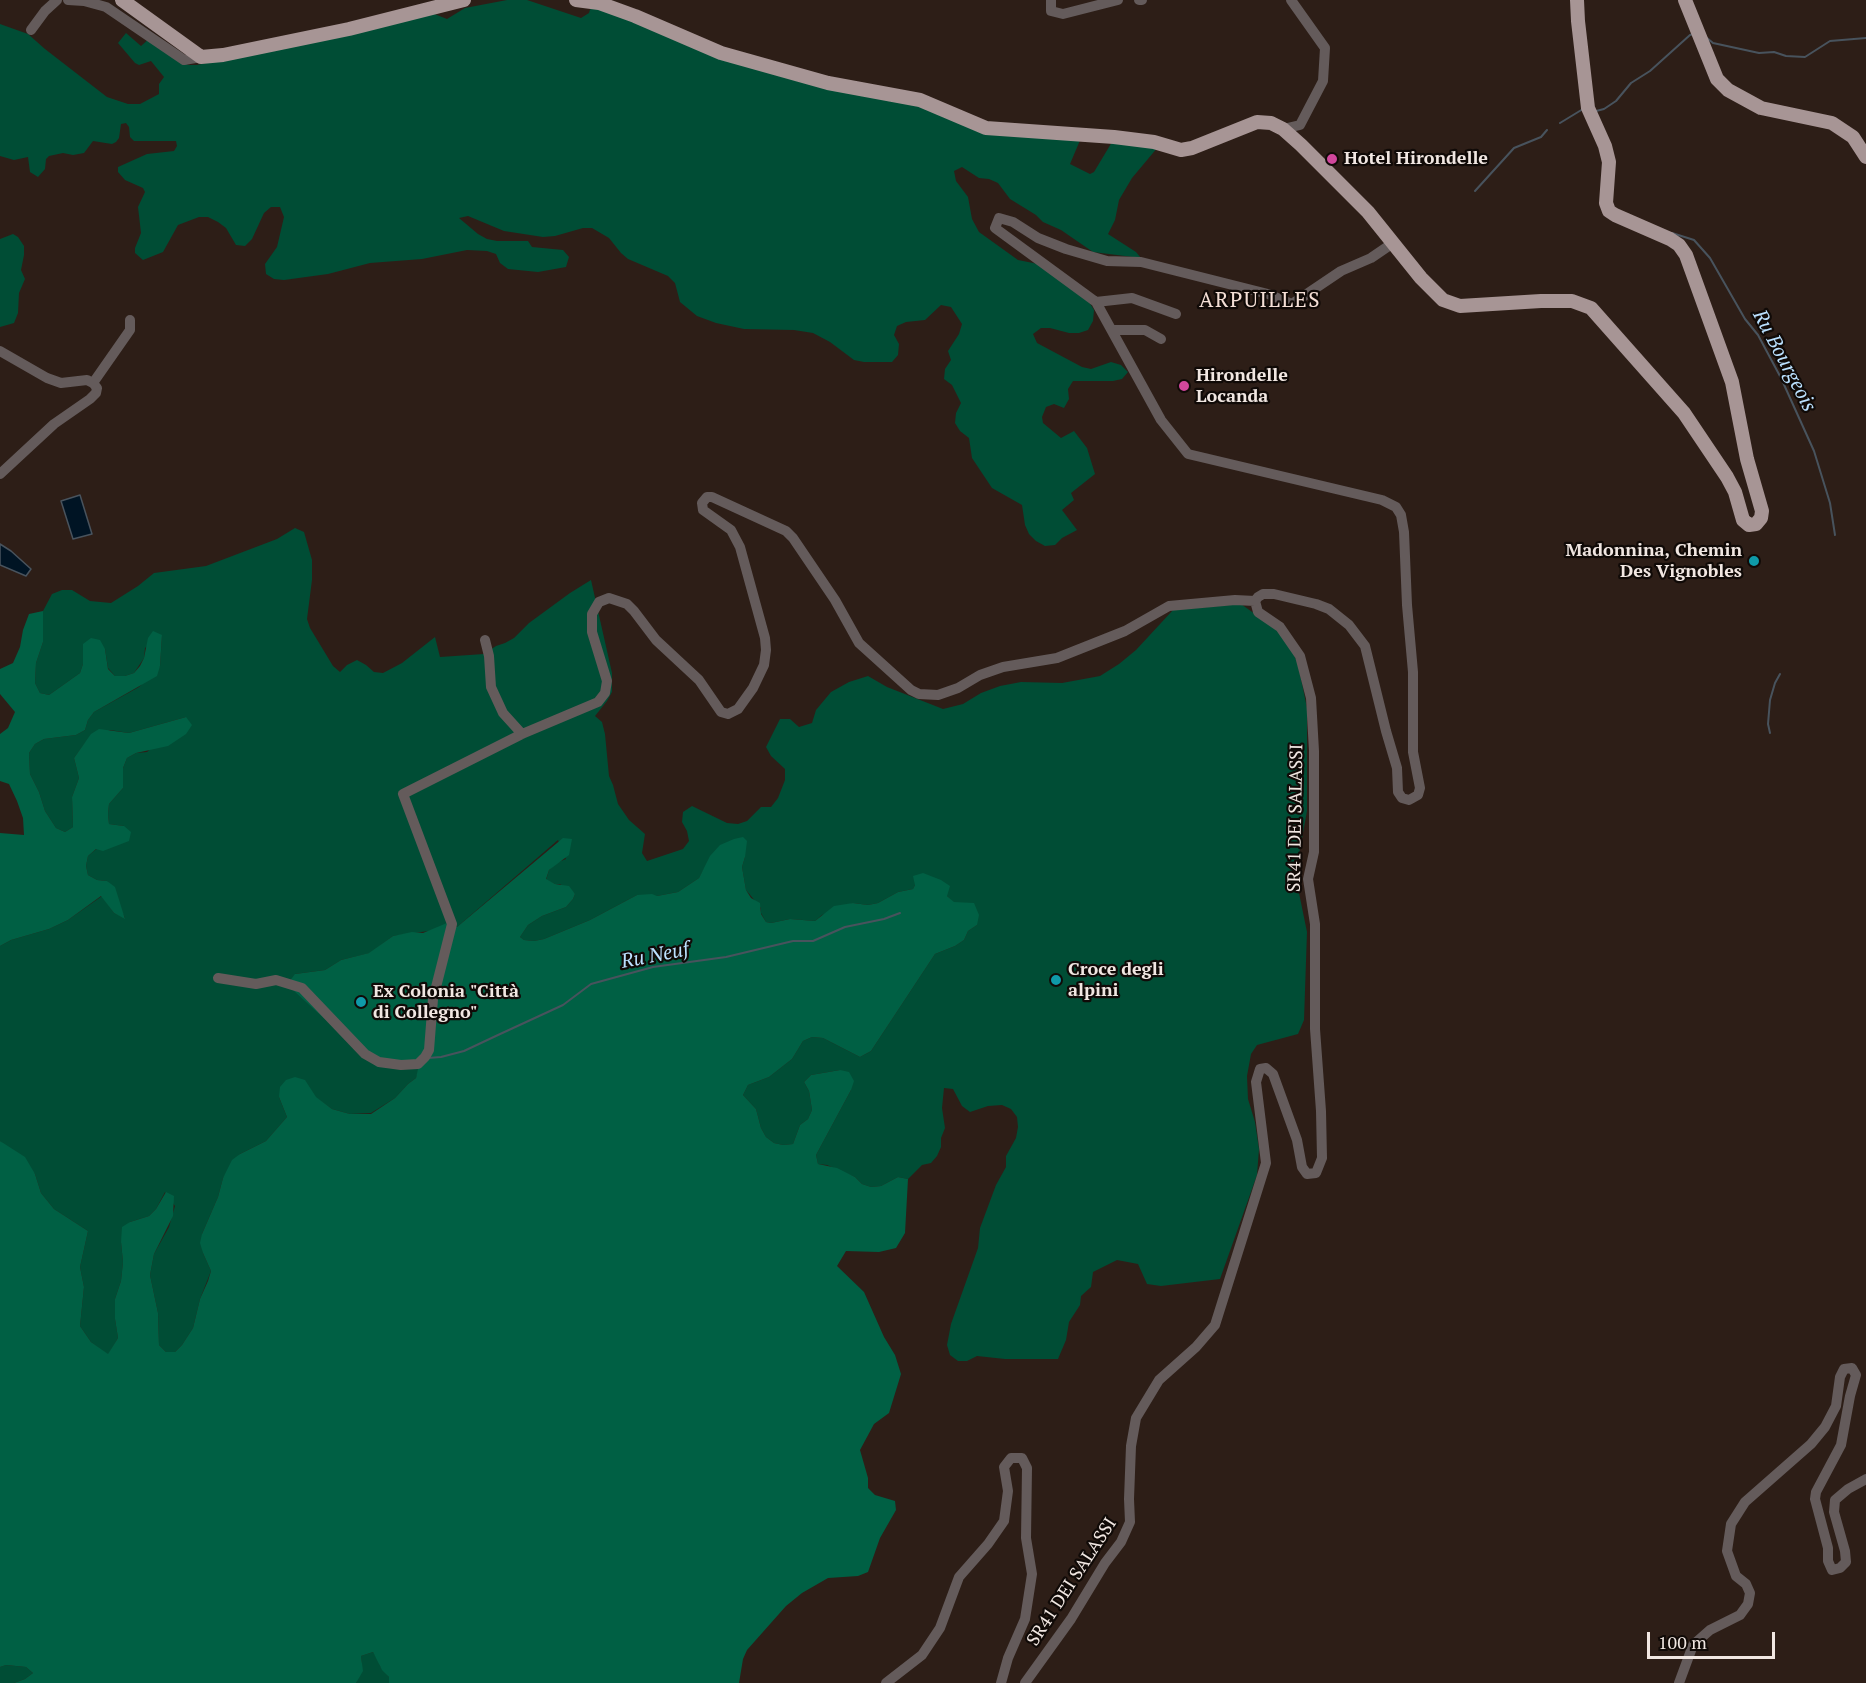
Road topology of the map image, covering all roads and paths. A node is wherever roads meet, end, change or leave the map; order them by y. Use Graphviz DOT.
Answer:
graph roads {
  1 [pos="57,0"];
  2 [pos="68,0"];
  3 [pos="122,0"];
  4 [pos="464,0"];
  5 [pos="576,0"];
  6 [pos="1051,0"];
  7 [pos="1118,0"];
  8 [pos="1291,0"];
  9 [pos="1577,0"];
  10 [pos="1685,0"];
  11 [pos="31,30"];
  12 [pos="201,57"];
  13 [pos="1283,129"];
  14 [pos="1866,157"];
  15 [pos="1393,243"];
  16 [pos="1096,302"];
  17 [pos="1176,314"];
  18 [pos="130,320"];
  19 [pos="1112,330"];
  20 [pos="1161,339"];
  21 [pos="0,351"];
  22 [pos="93,383"];
  23 [pos="0,474"];
  24 [pos="1255,601"];
  25 [pos="485,640"];
  26 [pos="522,734"];
  27 [pos="218,978"];
  28 [pos="1866,1479"];
  29 [pos="886,1683"];
  30 [pos="1000,1683"];
  31 [pos="1025,1683"];
  32 [pos="1679,1683"];
  1 -- 11 [label="street"];
  2 -- 12 [label="street"];
  3 -- 12 [label="main road"];
  4 -- 12 [label="main road"];
  5 -- 13 [label="main road"];
  6 -- 7 [label="street"];
  8 -- 13 [label="street"];
  9 -- 15 [label="main road"];
  10 -- 14 [label="main road"];
  13 -- 15 [label="main road"];
  15 -- 16 [label="street"];
  16 -- 17 [label="street"];
  16 -- 19 [label="street"];
  18 -- 22 [label="street"];
  19 -- 20 [label="street"];
  19 -- 24 [label="street"];
  21 -- 22 [label="street"];
  22 -- 23 [label="street"];
  24 -- 26 [label="street"];
  24 -- 31 [label="street, SR41 DEI SALASSI"];
  25 -- 26 [label="street"];
  26 -- 27 [label="street"];
  28 -- 32 [label="street"];
  29 -- 30 [label="street, SR41 DEI SALASSI"];
}
